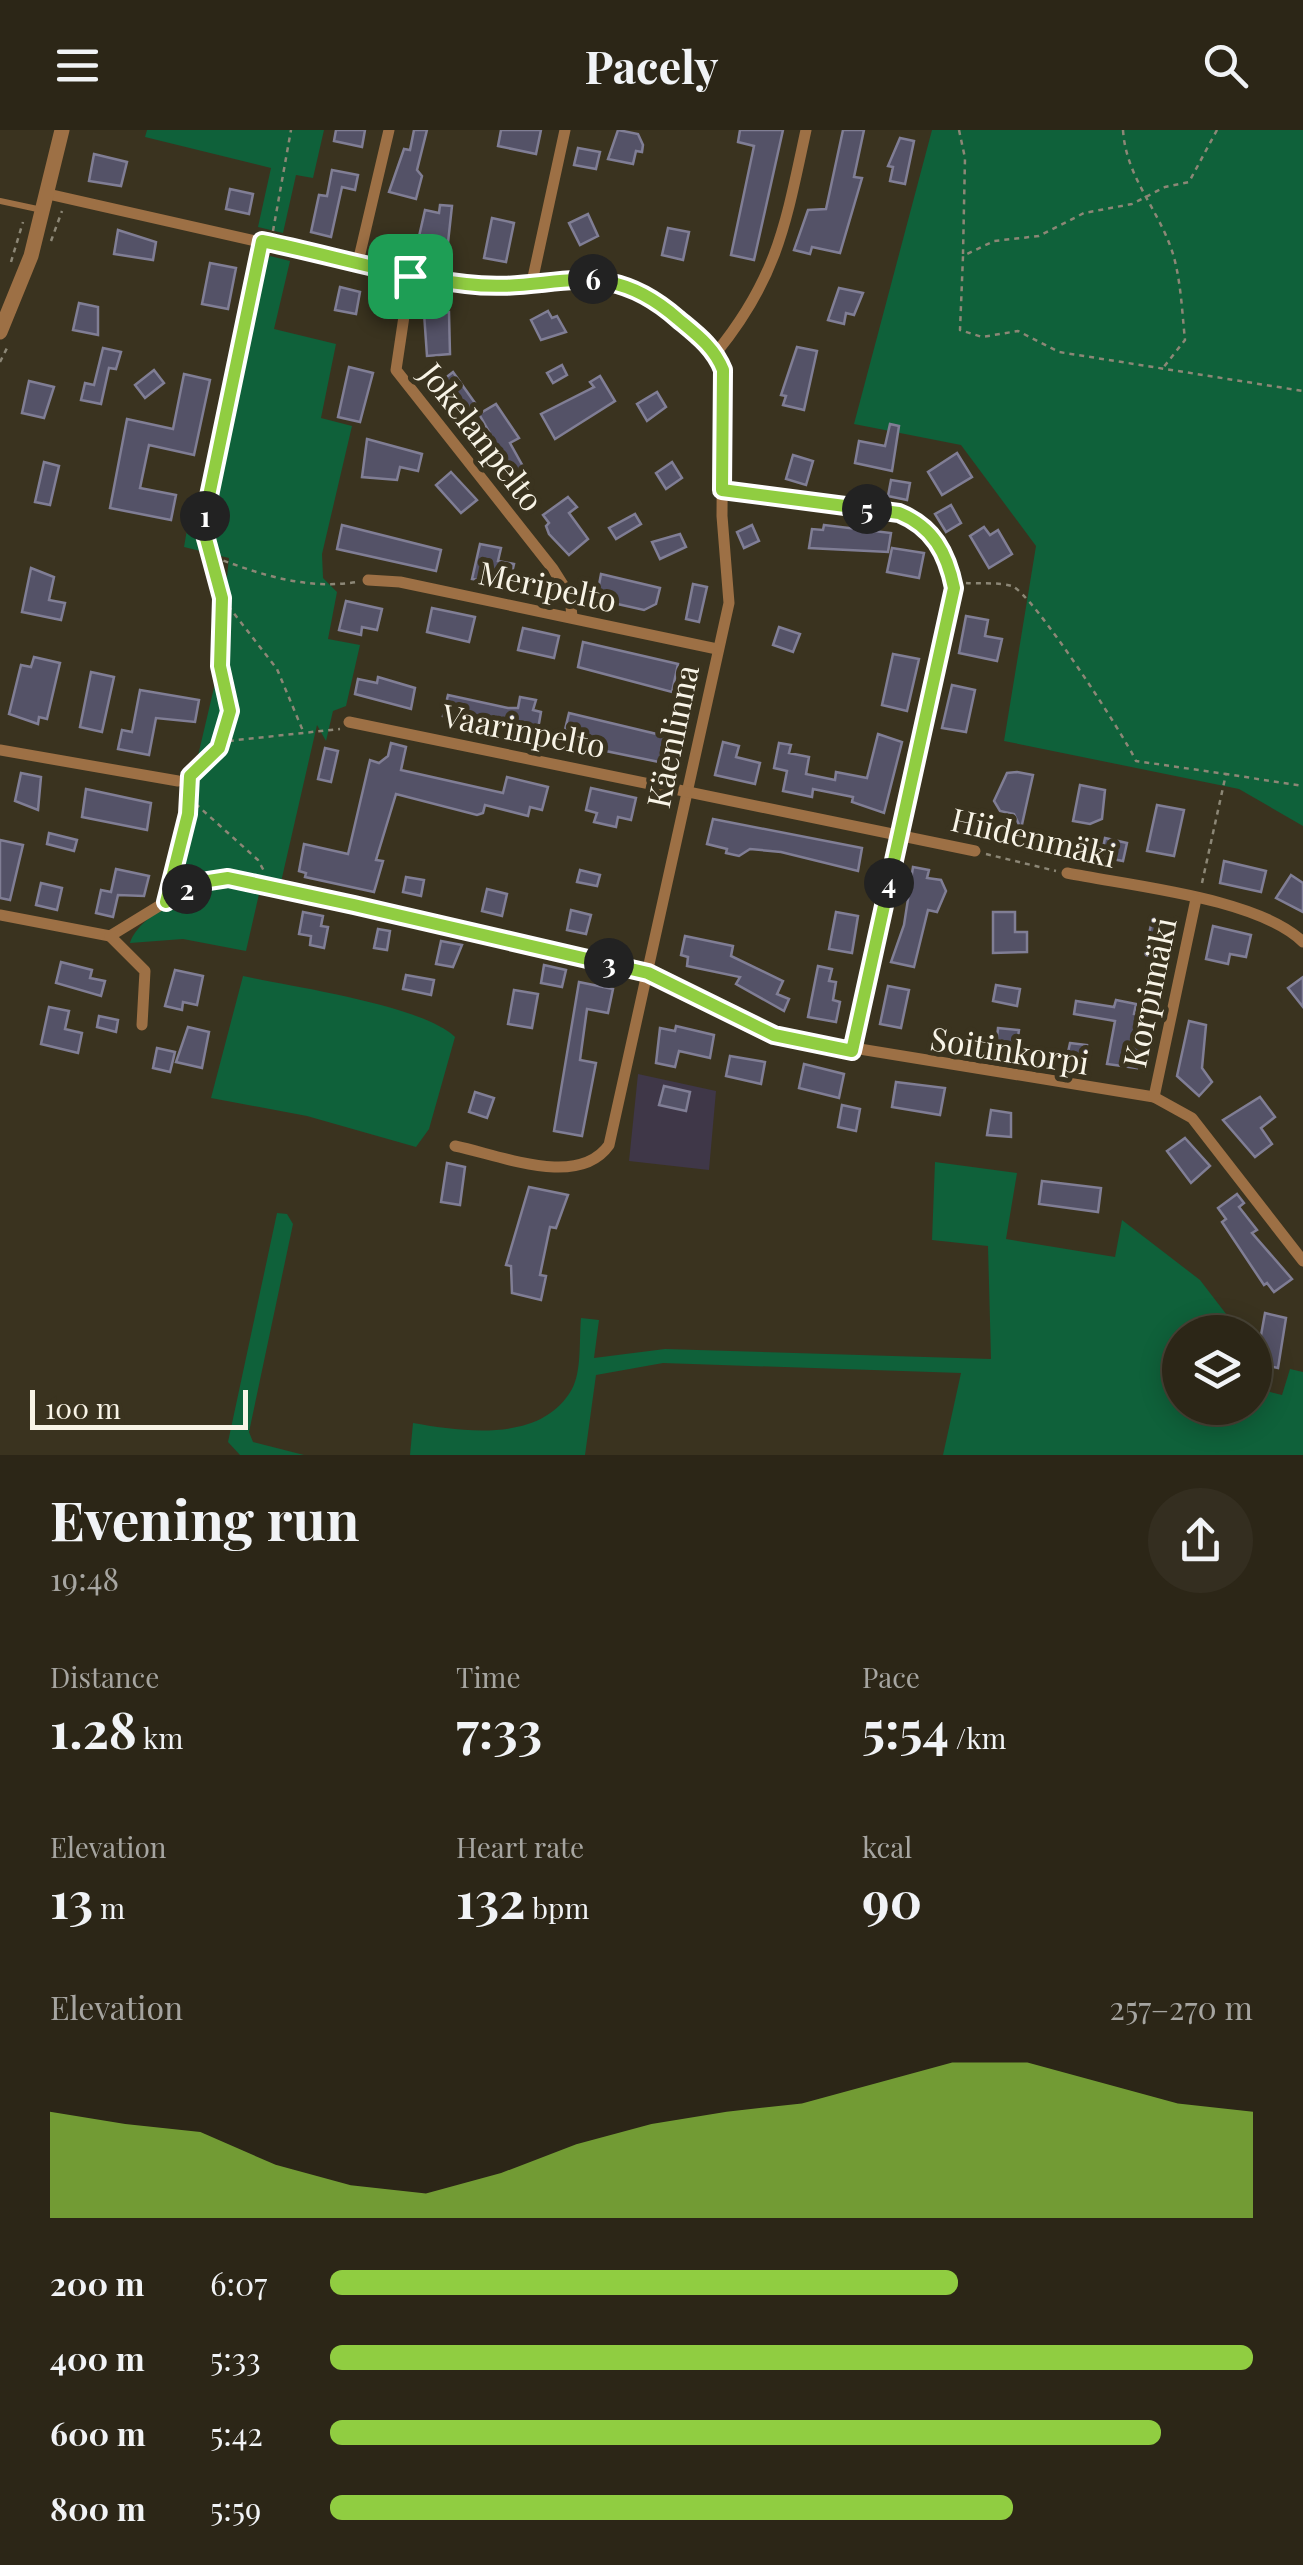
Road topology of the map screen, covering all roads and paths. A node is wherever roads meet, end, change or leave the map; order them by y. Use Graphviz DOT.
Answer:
graph roads {
  1 [pos="62,130"];
  2 [pos="291,130"];
  3 [pos="389,130"];
  4 [pos="564,130"];
  5 [pos="806,130"];
  6 [pos="959,130"];
  7 [pos="1123,130"];
  8 [pos="1216,130"];
  9 [pos="1145,197"];
  10 [pos="0,201"];
  11 [pos="46,202"];
  12 [pos="266,242"];
  13 [pos="963,256"];
  14 [pos="358,262"];
  15 [pos="410,276"];
  16 [pos="532,282"];
  17 [pos="1,328"];
  18 [pos="716,353"];
  19 [pos="1162,370"];
  20 [pos="1303,391"];
  21 [pos="722,490"];
  22 [pos="205,515"];
  23 [pos="214,557"];
  24 [pos="368,580"];
  25 [pos="952,582"];
  26 [pos="222,598"];
  27 [pos="572,617"];
  28 [pos="717,649"];
  29 [pos="349,722"];
  30 [pos="303,731"];
  31 [pos="219,748"];
  32 [pos="0,750"];
  33 [pos="1226,774"];
  34 [pos="178,781"];
  35 [pos="1303,786"];
  36 [pos="688,789"];
  37 [pos="186,795"];
  38 [pos="898,835"];
  39 [pos="975,851"];
  40 [pos="1068,873"];
  41 [pos="272,887"];
  42 [pos="1197,899"];
  43 [pos="166,902"];
  44 [pos="0,915"];
  45 [pos="110,936"];
  46 [pos="1303,942"];
  47 [pos="648,973"];
  48 [pos="142,1026"];
  49 [pos="852,1051"];
  50 [pos="1154,1097"];
  51 [pos="455,1146"];
  52 [pos="1303,1261"];
  1 -- 11 [label="street"];
  2 -- 12 [label="path"];
  3 -- 14 [label="street"];
  4 -- 16 [label="street"];
  5 -- 18 [label="street"];
  6 -- 13 [label="path"];
  7 -- 9 [label="path"];
  8 -- 9 [label="path"];
  9 -- 13 [label="path"];
  9 -- 19 [label="path"];
  10 -- 11 [label="lane"];
  11 -- 12 [label="street"];
  11 -- 17 [label="street"];
  12 -- 14 [label="street"];
  12 -- 22 [label="street"];
  13 -- 19 [label="path"];
  14 -- 15 [label="street"];
  15 -- 16 [label="street"];
  15 -- 27 [label="street, Jokelanpelto"];
  16 -- 18 [label="street"];
  18 -- 21 [label="street, Käenlinna"];
  19 -- 20 [label="path"];
  21 -- 25 [label="street"];
  21 -- 28 [label="street, Käenlinna"];
  22 -- 23 [label="path"];
  23 -- 24 [label="path"];
  23 -- 26 [label="path"];
  24 -- 27 [label="street, Meripelto"];
  25 -- 33 [label="path"];
  25 -- 38 [label="street"];
  26 -- 30 [label="path"];
  26 -- 31 [label="path"];
  27 -- 28 [label="street, Meripelto"];
  28 -- 36 [label="street, Käenlinna"];
  29 -- 30 [label="path"];
  29 -- 36 [label="street, Vaarinpelto"];
  30 -- 31 [label="path"];
  31 -- 37 [label="path"];
  32 -- 34 [label="street"];
  33 -- 35 [label="path"];
  33 -- 42 [label="path"];
  34 -- 37 [label="path"];
  36 -- 38 [label="street, Hiidenmäki"];
  36 -- 47 [label="street, Käenlinna"];
  37 -- 41 [label="path"];
  37 -- 43 [label="path"];
  38 -- 39 [label="street, Hiidenmäki"];
  38 -- 49 [label="street"];
  39 -- 40 [label="path, Hiidenmäki"];
  40 -- 42 [label="street, Hiidenmäki"];
  41 -- 43 [label="street, Soitinkorpi"];
  41 -- 47 [label="street, Soitinkorpi"];
  42 -- 46 [label="street, Hiidenmäki"];
  42 -- 50 [label="street, Korpimäki"];
  43 -- 45 [label="street, Soitinkorpi"];
  44 -- 45 [label="street"];
  45 -- 48 [label="street"];
  47 -- 49 [label="street, Soitinkorpi"];
  47 -- 51 [label="street, Käenlinna"];
  49 -- 50 [label="street, Soitinkorpi"];
  50 -- 52 [label="street, Soitinkorpi"];
}
